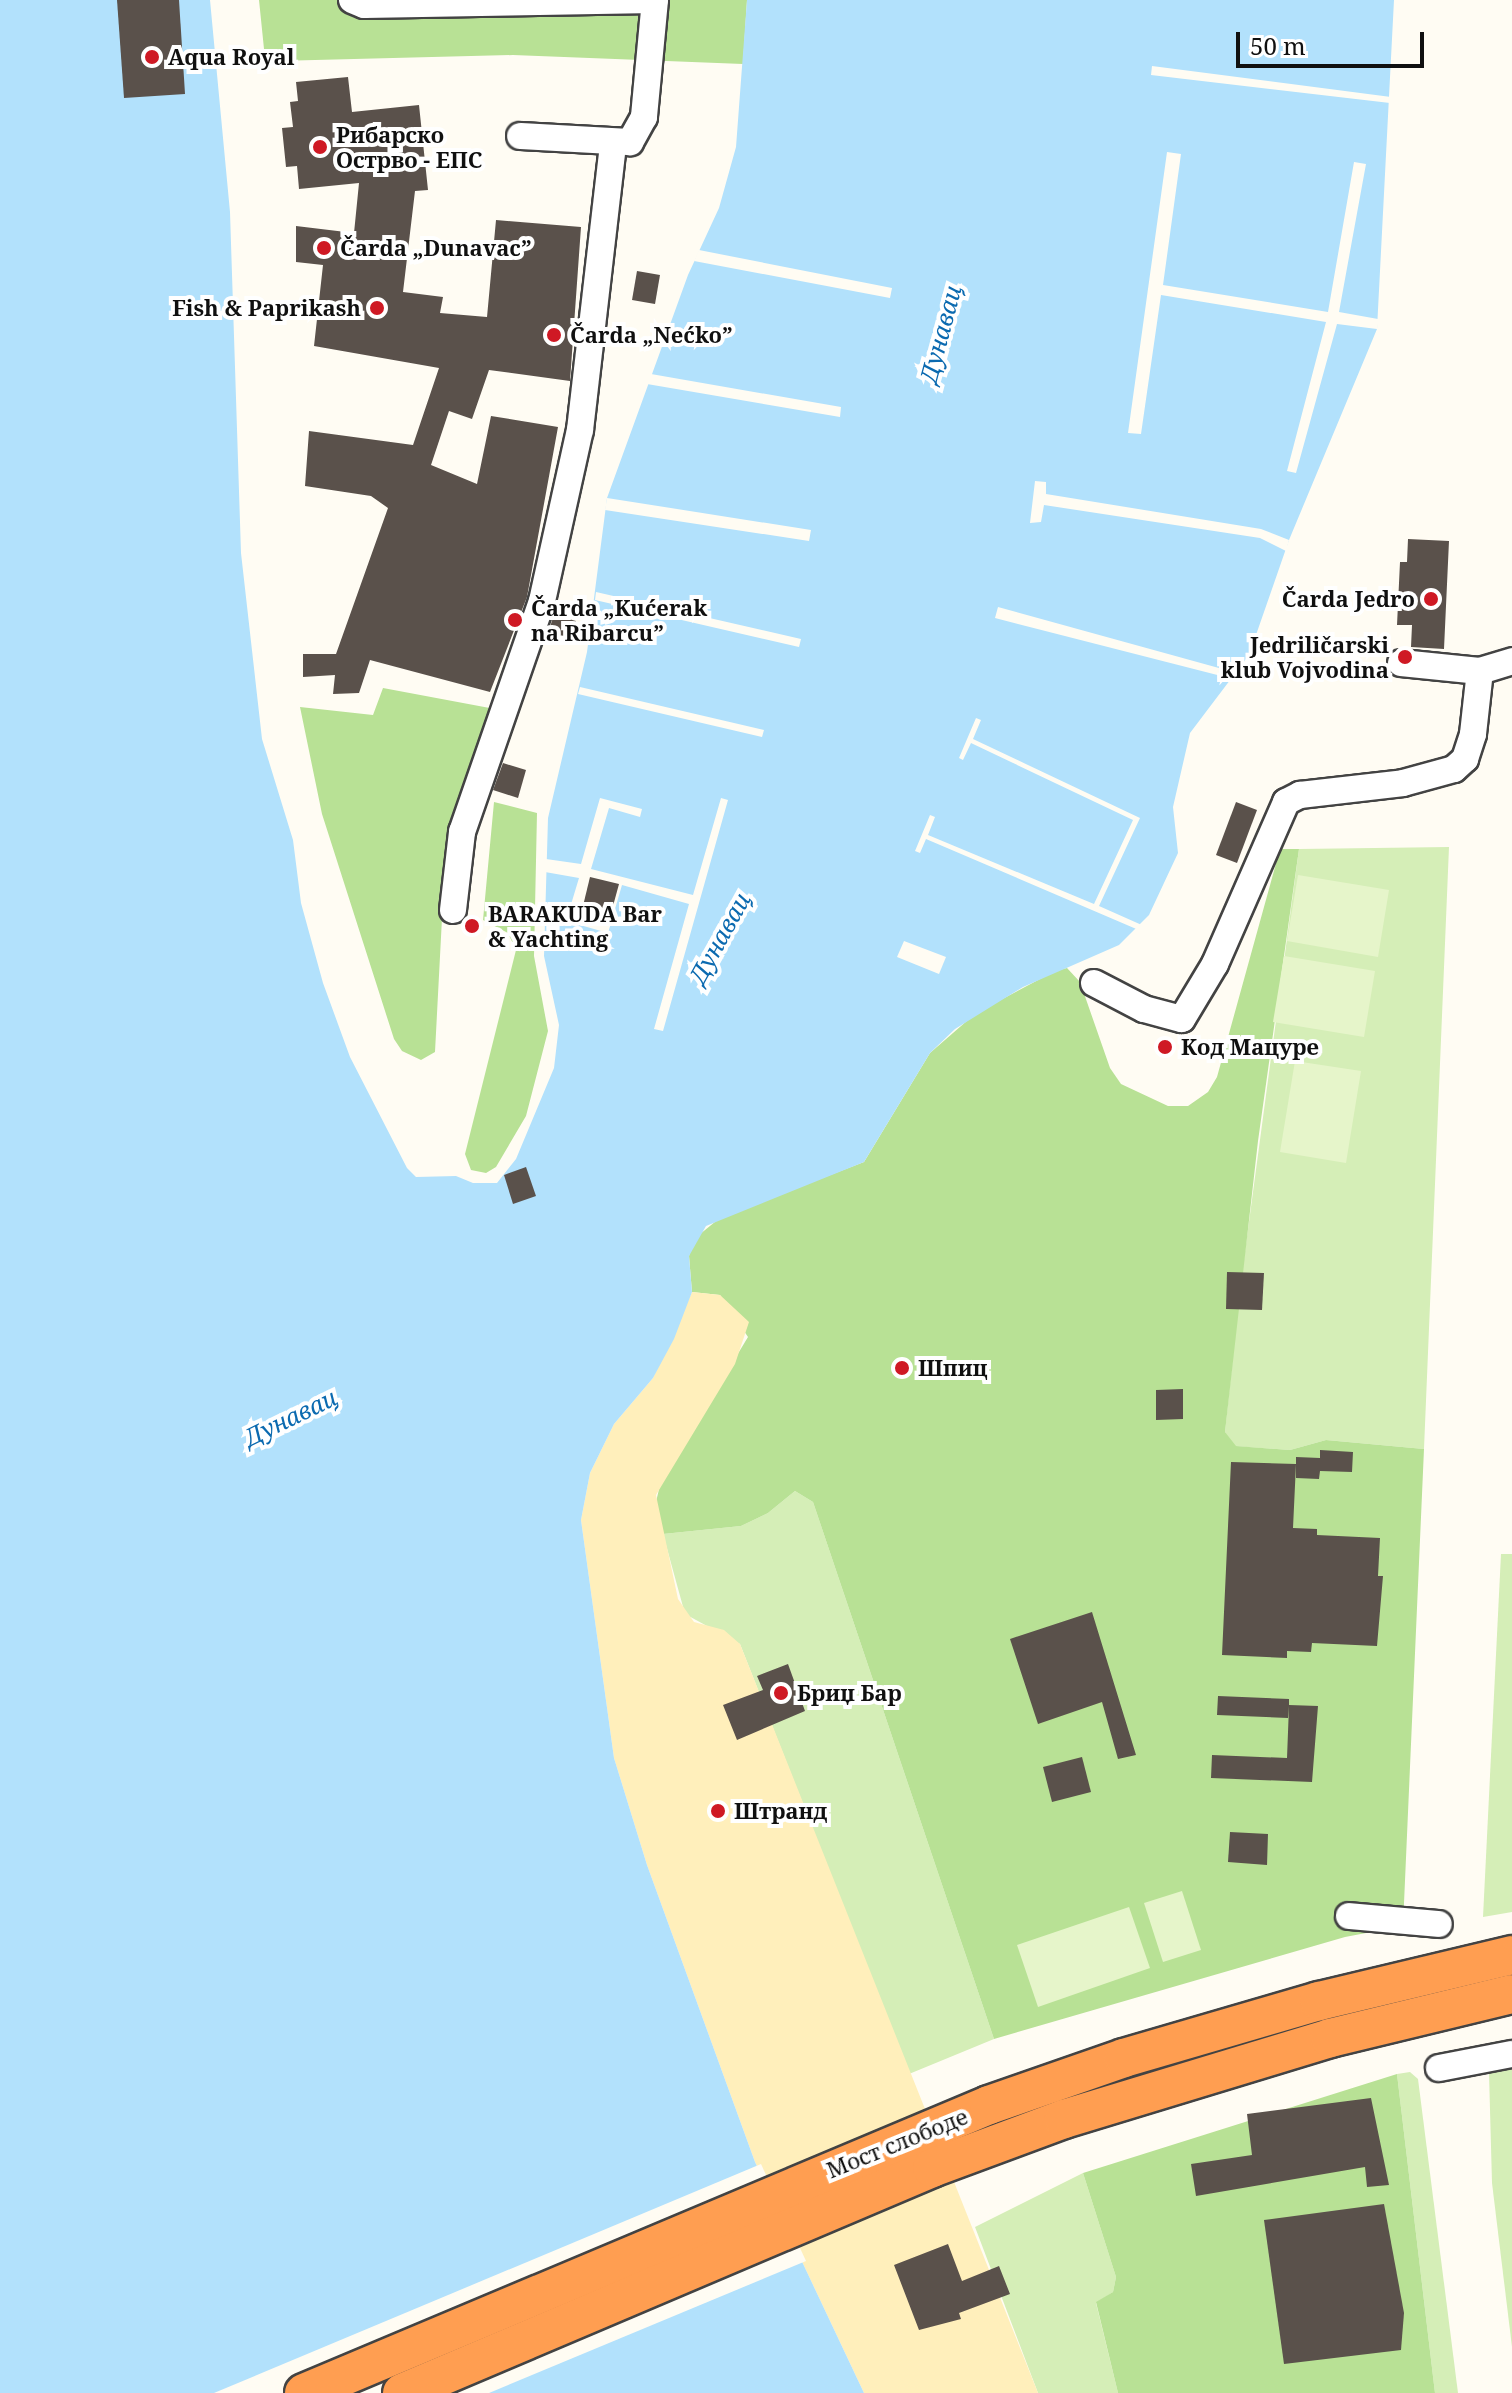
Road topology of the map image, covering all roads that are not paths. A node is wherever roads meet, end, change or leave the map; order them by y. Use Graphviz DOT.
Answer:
graph roads {
  1 [pos="352,0"];
  2 [pos="655,0"];
  3 [pos="520,136"];
  4 [pos="613,143"];
  5 [pos="1512,661"];
  6 [pos="1401,663"];
  7 [pos="1480,671"];
  8 [pos="453,910"];
  9 [pos="1094,983"];
  10 [pos="1349,1916"];
  11 [pos="1439,1924"];
  12 [pos="1512,1955"];
  13 [pos="1512,1994"];
  14 [pos="1512,2054"];
  15 [pos="1439,2068"];
  16 [pos="304,2393"];
  17 [pos="402,2393"];
  1 -- 2 [label="street"];
  2 -- 4 [label="street"];
  3 -- 4 [label="street"];
  4 -- 8 [label="street"];
  5 -- 7 [label="street"];
  6 -- 7 [label="street"];
  7 -- 9 [label="street"];
  10 -- 11 [label="street"];
  12 -- 16 [label="highway, Мост слободе"];
  13 -- 17 [label="highway, Мост слободе"];
  14 -- 15 [label="street"];
}
